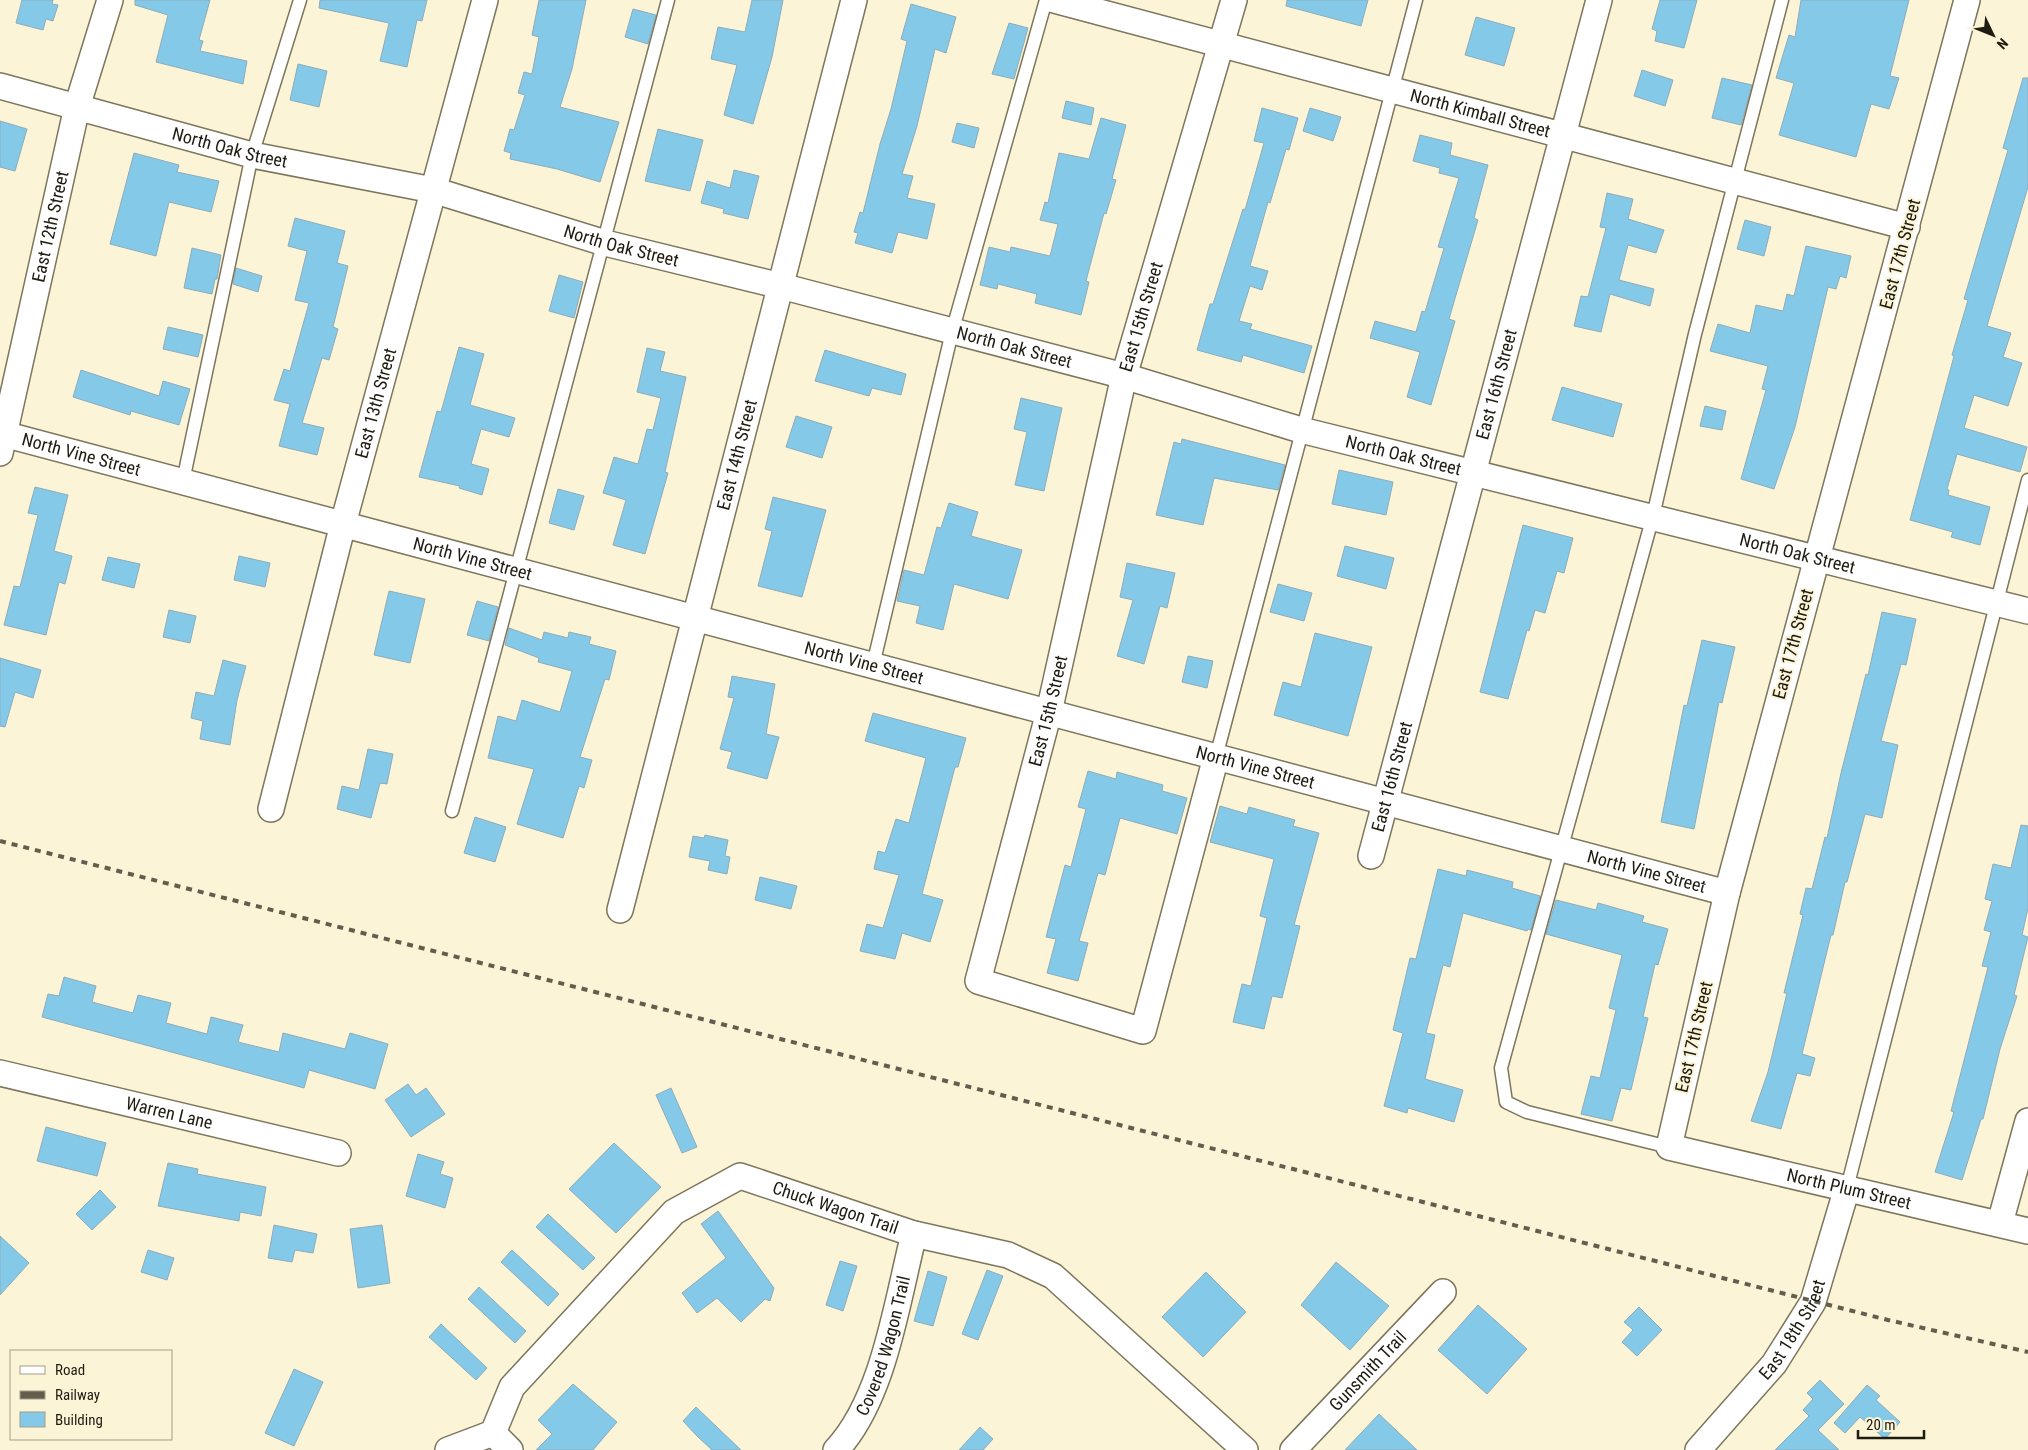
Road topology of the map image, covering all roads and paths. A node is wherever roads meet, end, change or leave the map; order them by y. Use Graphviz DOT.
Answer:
graph roads {
  1 [pos="110,0"];
  2 [pos="300,0"];
  3 [pos="485,0"];
  4 [pos="668,0"];
  5 [pos="854,0"];
  6 [pos="1046,0"];
  7 [pos="1054,0"];
  8 [pos="1234,0"];
  9 [pos="1416,0"];
  10 [pos="1600,0"];
  11 [pos="1782,0"];
  12 [pos="1967,0"];
  13 [pos="1223,45"];
  14 [pos="0,86"];
  15 [pos="1392,90"];
  16 [pos="77,107"];
  17 [pos="1564,136"];
  18 [pos="252,155"];
  19 [pos="1735,181"];
  20 [pos="433,190"];
  21 [pos="1907,227"];
  22 [pos="605,243"];
  23 [pos="781,286"];
  24 [pos="952,332"];
  25 [pos="1124,376"];
  26 [pos="1302,430"];
  27 [pos="2,440"];
  28 [pos="1474,474"];
  29 [pos="2028,480"];
  30 [pos="183,482"];
  31 [pos="1653,516"];
  32 [pos="343,524"];
  33 [pos="1816,557"];
  34 [pos="517,571"];
  35 [pos="1996,603"];
  36 [pos="2028,610"];
  37 [pos="695,618"];
  38 [pos="873,665"];
  39 [pos="1049,712"];
  40 [pos="1216,757"];
  41 [pos="1386,802"];
  42 [pos="272,809"];
  43 [pos="452,811"];
  44 [pos="1561,849"];
  45 [pos="1371,856"];
  46 [pos="1727,893"];
  47 [pos="620,910"];
  48 [pos="0,1073"];
  49 [pos="2028,1121"];
  50 [pos="1669,1147"];
  51 [pos="338,1152"];
  52 [pos="1847,1188"];
  53 [pos="2000,1223"];
  54 [pos="2028,1232"];
  55 [pos="914,1234"];
  56 [pos="1443,1292"];
  57 [pos="493,1433"];
  58 [pos="851,1445"];
  59 [pos="448,1450"];
  60 [pos="510,1450"];
  61 [pos="1245,1450"];
  62 [pos="1292,1450"];
  63 [pos="1698,1450"];
  1 -- 16 [label="street, East 12th Street"];
  2 -- 18 [label="lane"];
  3 -- 20 [label="street, East 13th Street"];
  4 -- 22 [label="lane"];
  5 -- 23 [label="street, East 14th Street"];
  6 -- 24 [label="lane"];
  7 -- 13 [label="street, North Kimball Street"];
  8 -- 13 [label="street, East 15th Street"];
  9 -- 15 [label="lane"];
  10 -- 17 [label="street, East 16th Street"];
  11 -- 19 [label="lane"];
  12 -- 21 [label="street, East 17th Street"];
  13 -- 15 [label="street, North Kimball Street"];
  13 -- 25 [label="street, East 15th Street"];
  14 -- 16 [label="street, North Oak Street"];
  15 -- 17 [label="street, North Kimball Street"];
  15 -- 26 [label="lane"];
  16 -- 18 [label="street, North Oak Street"];
  16 -- 27 [label="street, East 12th Street"];
  17 -- 19 [label="street, North Kimball Street"];
  17 -- 28 [label="street, East 16th Street"];
  18 -- 20 [label="street, North Oak Street"];
  18 -- 30 [label="lane"];
  19 -- 21 [label="street, North Kimball Street"];
  19 -- 31 [label="lane"];
  20 -- 22 [label="street, North Oak Street"];
  20 -- 32 [label="street, East 13th Street"];
  21 -- 33 [label="street, East 17th Street"];
  22 -- 23 [label="street, North Oak Street"];
  22 -- 34 [label="lane"];
  23 -- 24 [label="street, North Oak Street"];
  23 -- 37 [label="street, East 14th Street"];
  24 -- 25 [label="street, North Oak Street"];
  24 -- 38 [label="lane"];
  25 -- 26 [label="street, North Oak Street"];
  25 -- 39 [label="street, East 15th Street"];
  26 -- 28 [label="street, North Oak Street"];
  26 -- 40 [label="lane"];
  27 -- 30 [label="street, North Vine Street"];
  28 -- 31 [label="street, North Oak Street"];
  28 -- 41 [label="street, East 16th Street"];
  29 -- 35 [label="lane"];
  30 -- 32 [label="street, North Vine Street"];
  31 -- 33 [label="street, North Oak Street"];
  31 -- 44 [label="lane"];
  32 -- 34 [label="street, North Vine Street"];
  32 -- 42 [label="street, East 13th Street"];
  33 -- 35 [label="street, North Oak Street"];
  33 -- 46 [label="street, East 17th Street"];
  34 -- 37 [label="street, North Vine Street"];
  34 -- 43 [label="lane"];
  35 -- 36 [label="street, North Oak Street"];
  35 -- 52 [label="lane"];
  37 -- 38 [label="street, North Vine Street"];
  37 -- 47 [label="street, East 14th Street"];
  38 -- 39 [label="street, North Vine Street"];
  39 -- 40 [label="street, North Vine Street"];
  39 -- 40 [label="street, East 15th Street"];
  40 -- 41 [label="street, North Vine Street"];
  41 -- 44 [label="street, North Vine Street"];
  41 -- 45 [label="street, East 16th Street"];
  44 -- 46 [label="street, North Vine Street"];
  44 -- 50 [label="lane"];
  46 -- 50 [label="street, East 17th Street"];
  48 -- 51 [label="street, Warren Lane"];
  49 -- 53 [label="street"];
  50 -- 52 [label="street, North Plum Street"];
  52 -- 53 [label="street, North Plum Street"];
  52 -- 63 [label="street, East 18th Street"];
  53 -- 54 [label="street, North Plum Street"];
  55 -- 57 [label="street, Chuck Wagon Trail"];
  55 -- 58 [label="street, Covered Wagon Trail"];
  55 -- 61 [label="street, Chuck Wagon Trail"];
  56 -- 62 [label="street, Gunsmith Trail"];
  57 -- 59 [label="street"];
  57 -- 60 [label="street"];
}
